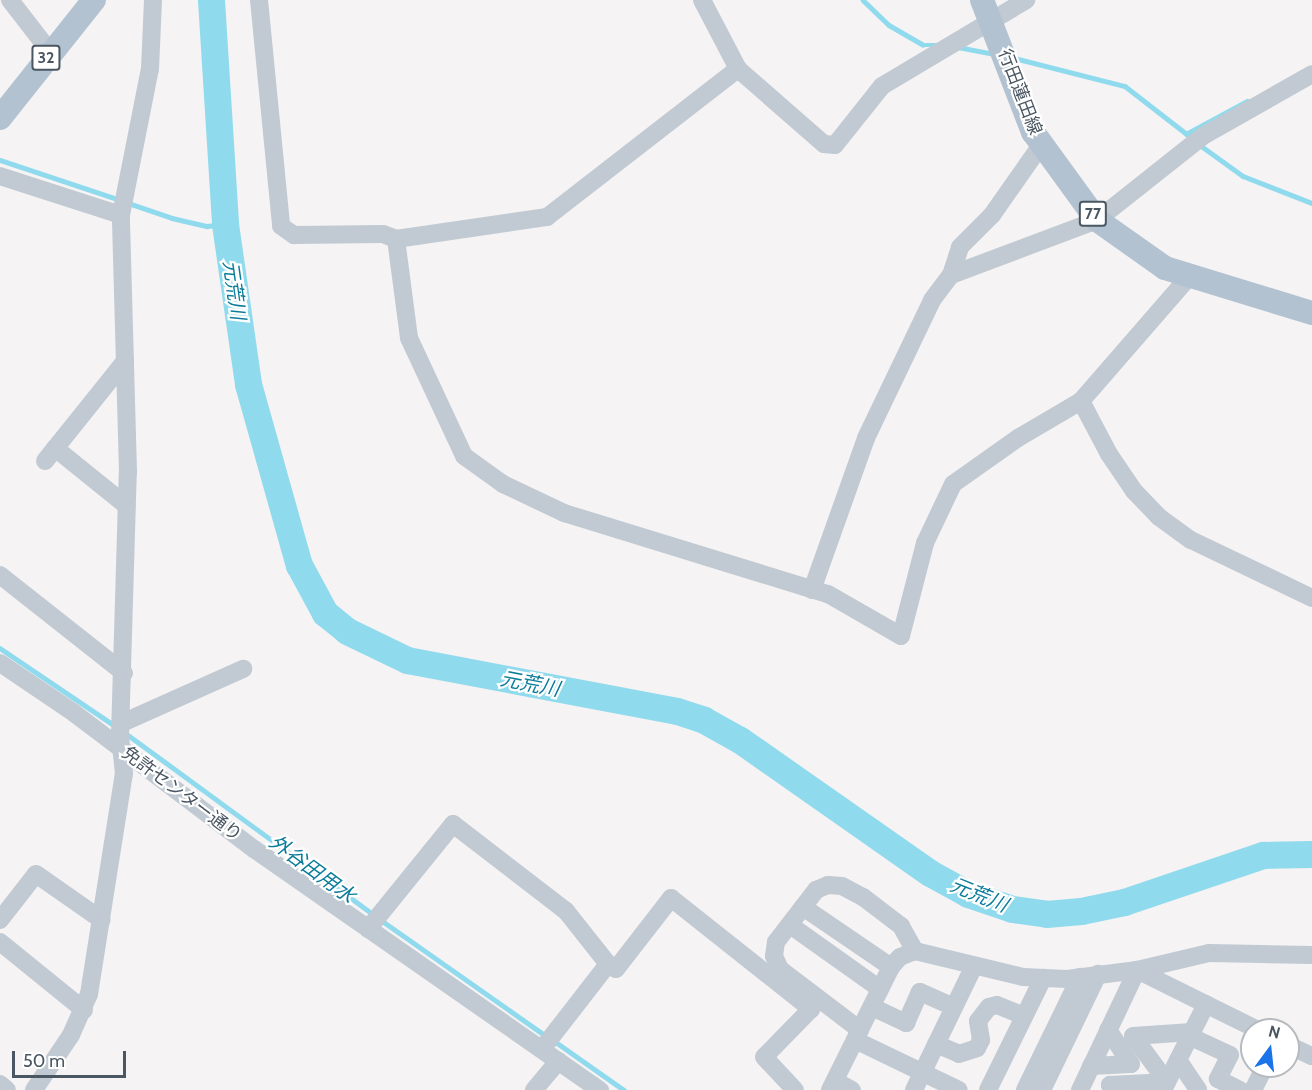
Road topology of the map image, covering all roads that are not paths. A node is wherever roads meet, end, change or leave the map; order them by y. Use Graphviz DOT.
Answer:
graph roads {
  1 [pos="10,0"];
  2 [pos="94,0"];
  3 [pos="153,0"];
  4 [pos="259,0"];
  5 [pos="702,0"];
  6 [pos="1026,0"];
  7 [pos="987,11"];
  8 [pos="51,52"];
  9 [pos="738,69"];
  10 [pos="1312,74"];
  11 [pos="0,118"];
  12 [pos="1041,145"];
  13 [pos="0,176"];
  14 [pos="121,215"];
  15 [pos="1097,220"];
  16 [pos="396,239"];
  17 [pos="951,275"];
  18 [pos="1188,278"];
  19 [pos="1312,313"];
  20 [pos="125,361"];
  21 [pos="1081,401"];
  22 [pos="127,506"];
  23 [pos="0,575"];
  24 [pos="812,590"];
  25 [pos="1312,598"];
  26 [pos="0,663"];
  27 [pos="243,669"];
  28 [pos="124,673"];
  29 [pos="122,723"];
  30 [pos="123,748"];
  31 [pos="803,907"];
  32 [pos="0,920"];
  33 [pos="102,920"];
  34 [pos="790,925"];
  35 [pos="368,929"];
  36 [pos="0,942"];
  37 [pos="915,951"];
  38 [pos="1312,955"];
  39 [pos="608,964"];
  40 [pos="974,966"];
  41 [pos="891,967"];
  42 [pos="1137,970"];
  43 [pos="1098,974"];
  44 [pos="1080,977"];
  45 [pos="1043,978"];
  46 [pos="880,989"];
  47 [pos="1206,1004"];
  48 [pos="872,1007"];
  49 [pos="954,1008"];
  50 [pos="84,1010"];
  51 [pos="1024,1016"];
  52 [pos="1240,1021"];
  53 [pos="1108,1030"];
  54 [pos="1191,1034"];
  55 [pos="857,1035"];
  56 [pos="936,1044"];
  57 [pos="542,1049"];
  58 [pos="1178,1060"];
  59 [pos="558,1061"];
  60 [pos="1091,1066"];
  61 [pos="922,1072"];
  62 [pos="0,1084"];
  63 [pos="832,1086"];
  64 [pos="1165,1086"];
  65 [pos="7,1090"];
  66 [pos="34,1090"];
  67 [pos="534,1090"];
  68 [pos="600,1090"];
  69 [pos="795,1090"];
  70 [pos="852,1090"];
  71 [pos="914,1090"];
  72 [pos="959,1090"];
  73 [pos="988,1090"];
  74 [pos="1025,1090"];
  75 [pos="1042,1090"];
  76 [pos="1080,1090"];
  77 [pos="1113,1090"];
  78 [pos="1198,1090"];
  79 [pos="1240,1090"];
  1 -- 8 [label="street"];
  2 -- 8 [label="main road, 32"];
  3 -- 14 [label="street"];
  4 -- 16 [label="street"];
  5 -- 9 [label="street"];
  6 -- 7 [label="street"];
  7 -- 9 [label="street"];
  7 -- 12 [label="main road, 行田蓮田線 / 77"];
  8 -- 11 [label="main road, 32"];
  9 -- 16 [label="street"];
  10 -- 15 [label="street"];
  12 -- 15 [label="main road, 行田蓮田線 / 77"];
  12 -- 17 [label="street"];
  13 -- 14 [label="street"];
  14 -- 20 [label="street"];
  15 -- 17 [label="street"];
  15 -- 18 [label="main road, 行田蓮田線 / 77"];
  16 -- 24 [label="street"];
  17 -- 24 [label="street"];
  18 -- 19 [label="main road, 行田蓮田線 / 77"];
  18 -- 21 [label="street"];
  20 -- 22 [label="street"];
  20 -- 22 [label="street"];
  21 -- 24 [label="street"];
  21 -- 25 [label="street"];
  22 -- 28 [label="street"];
  23 -- 28 [label="street"];
  26 -- 30 [label="street, 免許センター通り"];
  27 -- 29 [label="street"];
  28 -- 29 [label="street"];
  29 -- 30 [label="street"];
  30 -- 33 [label="street"];
  30 -- 35 [label="street, 免許センター通り"];
  31 -- 34 [label="street"];
  31 -- 37 [label="street"];
  31 -- 41 [label="street"];
  32 -- 33 [label="street"];
  33 -- 50 [label="street"];
  34 -- 46 [label="street"];
  34 -- 55 [label="street"];
  35 -- 39 [label="street"];
  35 -- 57 [label="street, 免許センター通り"];
  36 -- 50 [label="street"];
  37 -- 40 [label="street"];
  37 -- 41 [label="street"];
  38 -- 42 [label="street"];
  39 -- 57 [label="street"];
  39 -- 69 [label="street"];
  40 -- 45 [label="street"];
  40 -- 49 [label="street"];
  41 -- 46 [label="street"];
  42 -- 43 [label="street"];
  42 -- 47 [label="street"];
  42 -- 53 [label="street"];
  43 -- 44 [label="street"];
  43 -- 75 [label="street"];
  44 -- 45 [label="street"];
  44 -- 74 [label="street"];
  45 -- 51 [label="street"];
  46 -- 48 [label="street"];
  47 -- 52 [label="street"];
  47 -- 54 [label="street"];
  48 -- 49 [label="street"];
  48 -- 55 [label="street"];
  49 -- 56 [label="street"];
  50 -- 66 [label="street"];
  51 -- 56 [label="street"];
  51 -- 73 [label="street"];
  53 -- 60 [label="street"];
  53 -- 60 [label="street"];
  54 -- 58 [label="street"];
  54 -- 64 [label="street"];
  54 -- 79 [label="street"];
  55 -- 61 [label="street"];
  55 -- 63 [label="street"];
  56 -- 61 [label="street"];
  57 -- 59 [label="street, 免許センター通り"];
  58 -- 64 [label="street"];
  58 -- 78 [label="street"];
  59 -- 67 [label="street"];
  59 -- 68 [label="street, 免許センター通り"];
  60 -- 76 [label="street"];
  61 -- 71 [label="street"];
  61 -- 72 [label="street"];
  62 -- 65 [label="street"];
  63 -- 70 [label="street"];
  64 -- 77 [label="street"];
}
